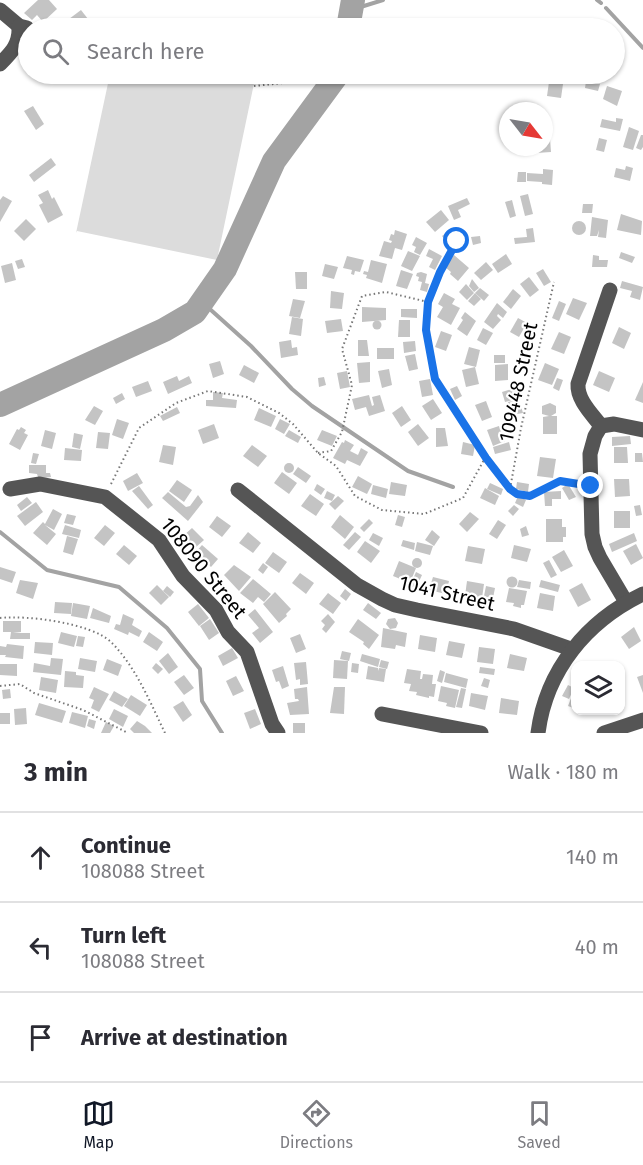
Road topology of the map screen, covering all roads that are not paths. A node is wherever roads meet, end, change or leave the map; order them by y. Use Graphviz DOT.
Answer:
graph roads {
  1 [pos="0,10"];
  2 [pos="18,23"];
  3 [pos="18,42"];
  4 [pos="0,64"];
  5 [pos="610,290"];
  6 [pos="601,426"];
  7 [pos="643,430"];
  8 [pos="10,489"];
  9 [pos="238,490"];
  10 [pos="643,594"];
  11 [pos="626,602"];
  12 [pos="571,649"];
  13 [pos="382,714"];
  14 [pos="643,720"];
  15 [pos="278,733"];
  16 [pos="481,733"];
  17 [pos="538,733"];
  18 [pos="604,733"];
  1 -- 2 [label="street"];
  3 -- 4 [label="street"];
  5 -- 6 [label="street"];
  6 -- 7 [label="street"];
  6 -- 11 [label="street"];
  8 -- 15 [label="street, 108090 Street"];
  9 -- 12 [label="street, 1041 Street"];
  10 -- 11 [label="street"];
  11 -- 12 [label="street"];
  12 -- 17 [label="street"];
  13 -- 16 [label="street"];
  14 -- 18 [label="street"];
}
